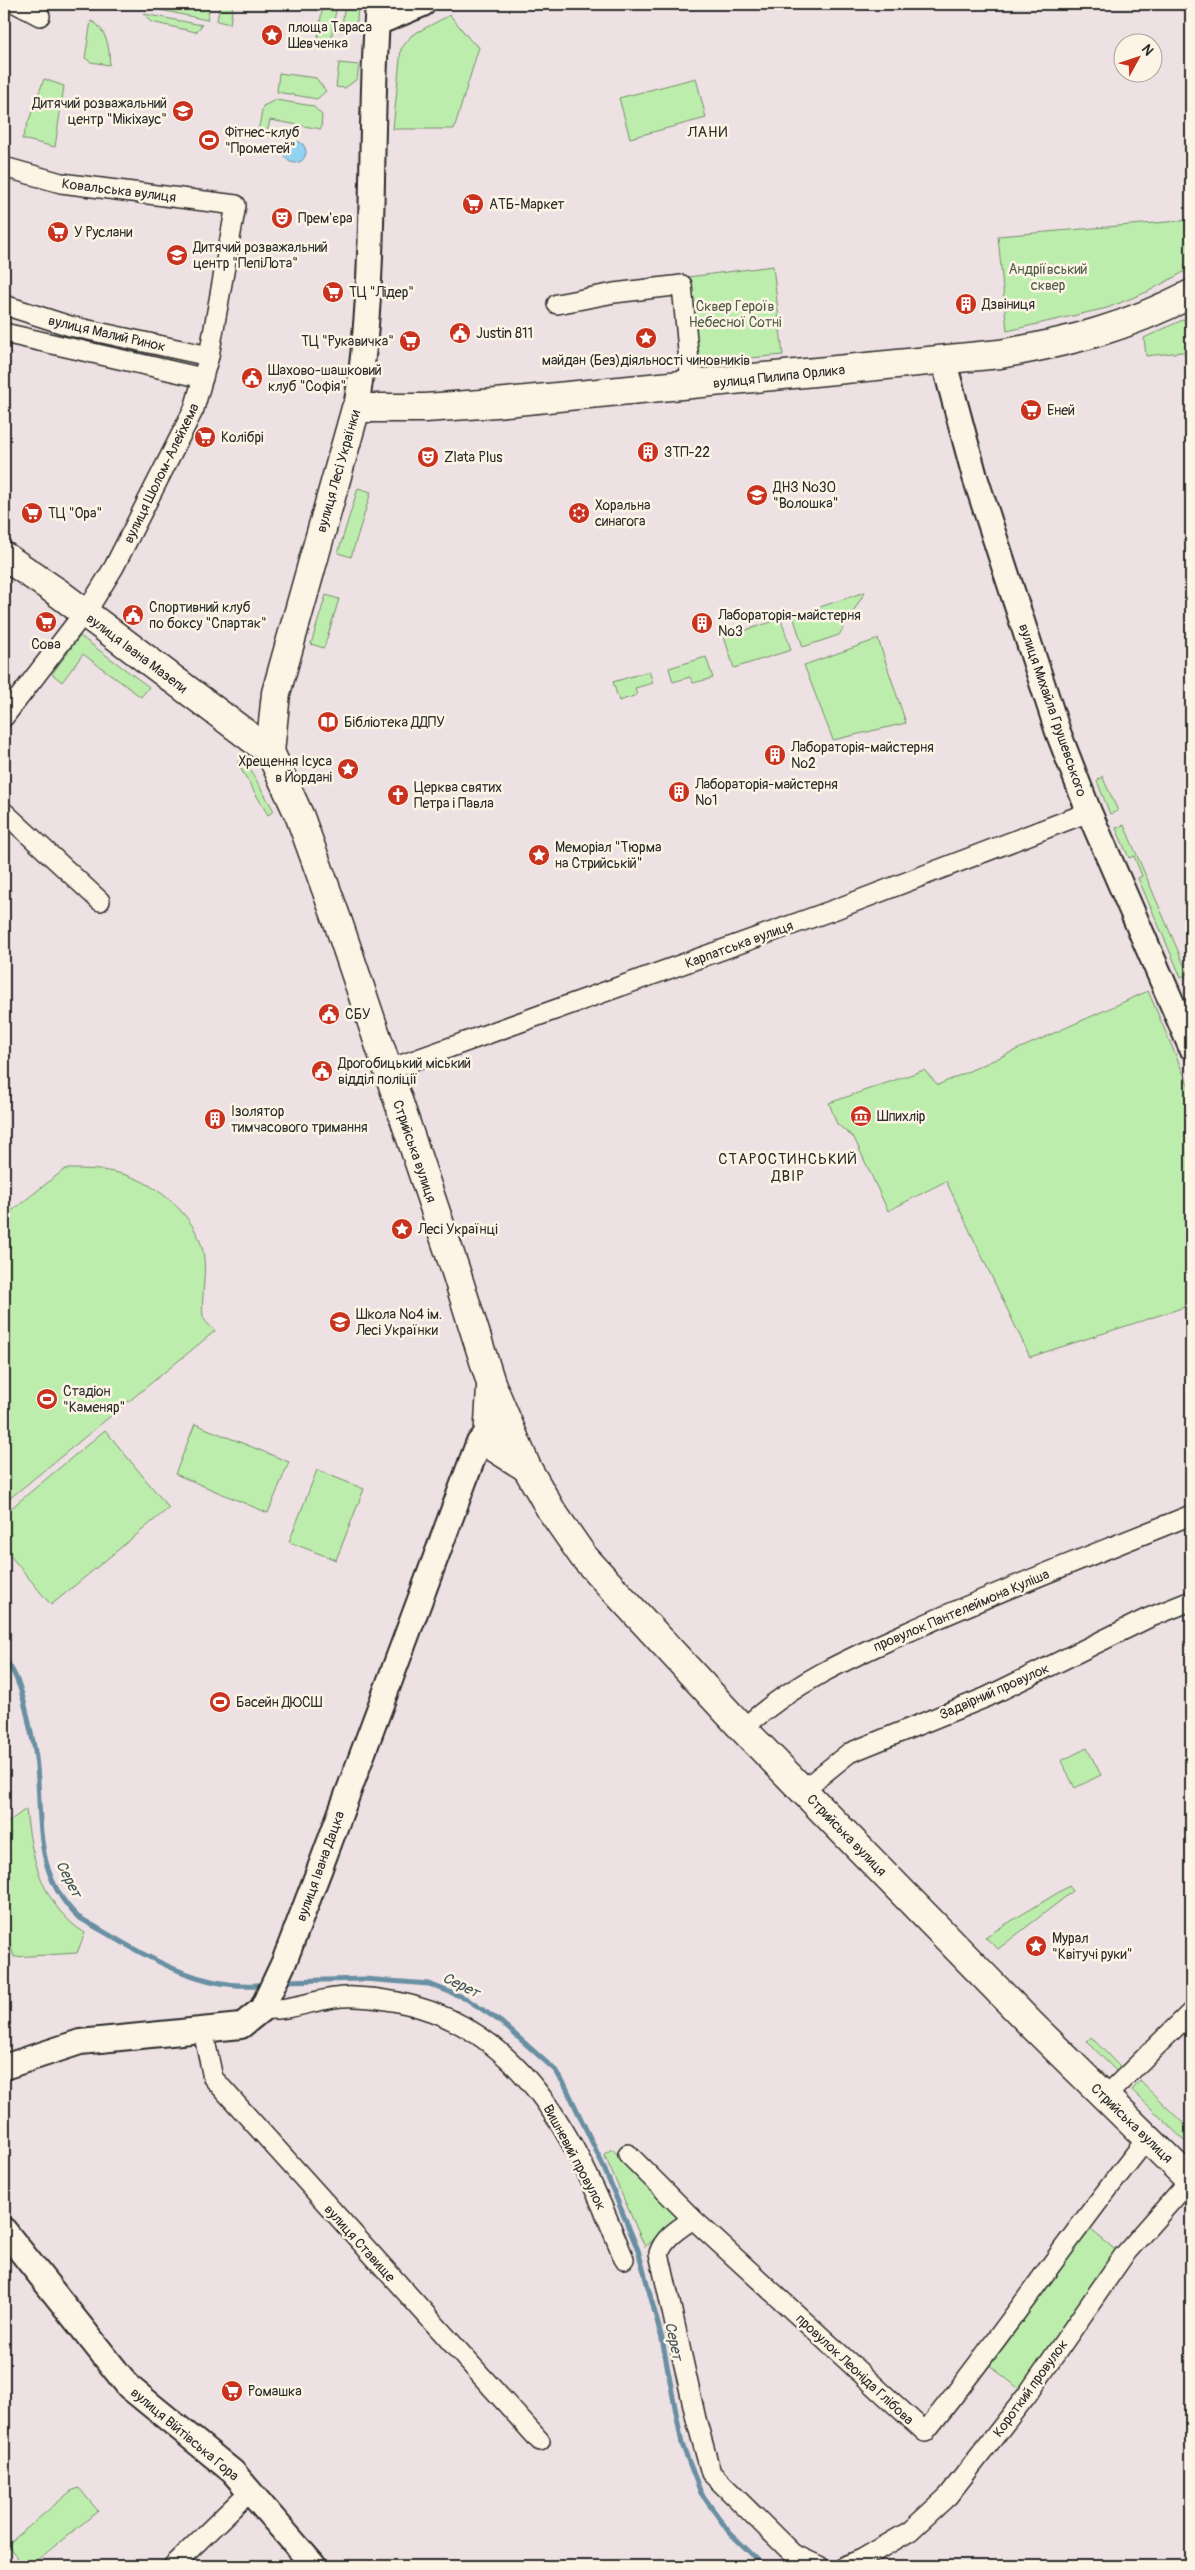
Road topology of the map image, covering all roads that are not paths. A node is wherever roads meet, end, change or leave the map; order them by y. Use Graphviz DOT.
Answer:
graph roads {
  1 [pos="17,4"];
  2 [pos="423,4"];
  3 [pos="378,13"];
  4 [pos="40,16"];
  5 [pos="4,168"];
  6 [pos="236,205"];
  7 [pos="1191,294"];
  8 [pos="557,304"];
  9 [pos="4,307"];
  10 [pos="4,333"];
  11 [pos="209,356"];
  12 [pos="944,362"];
  13 [pos="203,378"];
  14 [pos="692,384"];
  15 [pos="356,408"];
  16 [pos="4,556"];
  17 [pos="83,613"];
  18 [pos="4,717"];
  19 [pos="270,752"];
  20 [pos="4,812"];
  21 [pos="1089,812"];
  22 [pos="100,901"];
  23 [pos="1191,1047"];
  24 [pos="387,1070"];
  25 [pos="499,1437"];
  26 [pos="1191,1515"];
  27 [pos="1191,1601"];
  28 [pos="743,1729"];
  29 [pos="803,1790"];
  30 [pos="266,2003"];
  31 [pos="1191,2012"];
  32 [pos="203,2031"];
  33 [pos="4,2067"];
  34 [pos="1105,2097"];
  35 [pos="1147,2139"];
  36 [pos="628,2154"];
  37 [pos="1190,2180"];
  38 [pos="693,2219"];
  39 [pos="4,2230"];
  40 [pos="624,2259"];
  41 [pos="540,2441"];
  42 [pos="250,2492"];
  43 [pos="173,2566"];
  44 [pos="314,2566"];
  45 [pos="819,2566"];
  46 [pos="845,2566"];
  1 -- 4 [label="street"];
  2 -- 3 [label="street"];
  3 -- 15 [label="street, вулиця Лесі Українки"];
  5 -- 6 [label="street, Ковальська вулиця"];
  6 -- 11 [label="street, вулиця Шолом-Алейхема"];
  7 -- 12 [label="main road, вулиця Пилипа Орлика"];
  8 -- 14 [label="street"];
  9 -- 11 [label="street, вулиця Малий Ринок"];
  10 -- 13 [label="street, вулиця Малий Ринок"];
  11 -- 13 [label="street, вулиця Шолом-Алейхема"];
  12 -- 14 [label="main road, вулиця Пилипа Орлика"];
  12 -- 21 [label="street, вулиця Михайла Грушевського"];
  13 -- 17 [label="street, вулиця Шолом-Алейхема"];
  14 -- 15 [label="main road, вулиця Пилипа Орлика"];
  15 -- 19 [label="main road, вулиця Лесі Українки"];
  16 -- 17 [label="main road, вулиця Івана Мазепи"];
  17 -- 18 [label="street, вулиця Шолом-Алейхема"];
  17 -- 19 [label="main road, вулиця Івана Мазепи"];
  19 -- 24 [label="main road, Стрийська вулиця"];
  20 -- 22 [label="street"];
  21 -- 23 [label="street, вулиця Михайла Грушевського"];
  21 -- 24 [label="street, Карпатська вулиця"];
  24 -- 25 [label="main road, Стрийська вулиця"];
  25 -- 28 [label="main road, Стрийська вулиця"];
  25 -- 30 [label="street, вулиця Івана Дацка"];
  26 -- 28 [label="street, провулок Пантелеймона Куліша"];
  27 -- 29 [label="street, Задвірний провулок"];
  28 -- 29 [label="main road, Стрийська вулиця"];
  29 -- 34 [label="main road, Стрийська вулиця"];
  30 -- 32 [label="street, вулиця Івана Дацка"];
  30 -- 40 [label="street, Вишневий провулок"];
  31 -- 34 [label="street"];
  32 -- 33 [label="street, вулиця Івана Дацка"];
  32 -- 41 [label="street, вулиця Ставище"];
  34 -- 35 [label="main road, Стрийська вулиця"];
  35 -- 37 [label="main road, Стрийська вулиця"];
  35 -- 38 [label="street, провулок Леоніда Глібова"];
  36 -- 38 [label="street, провулок Леоніда Глібова"];
  37 -- 46 [label="street, Короткий провулок"];
  38 -- 45 [label="street"];
  39 -- 42 [label="street, вулиця Війтівська Гора"];
  42 -- 43 [label="street"];
  42 -- 44 [label="street, вулиця Війтівська Гора"];
}
